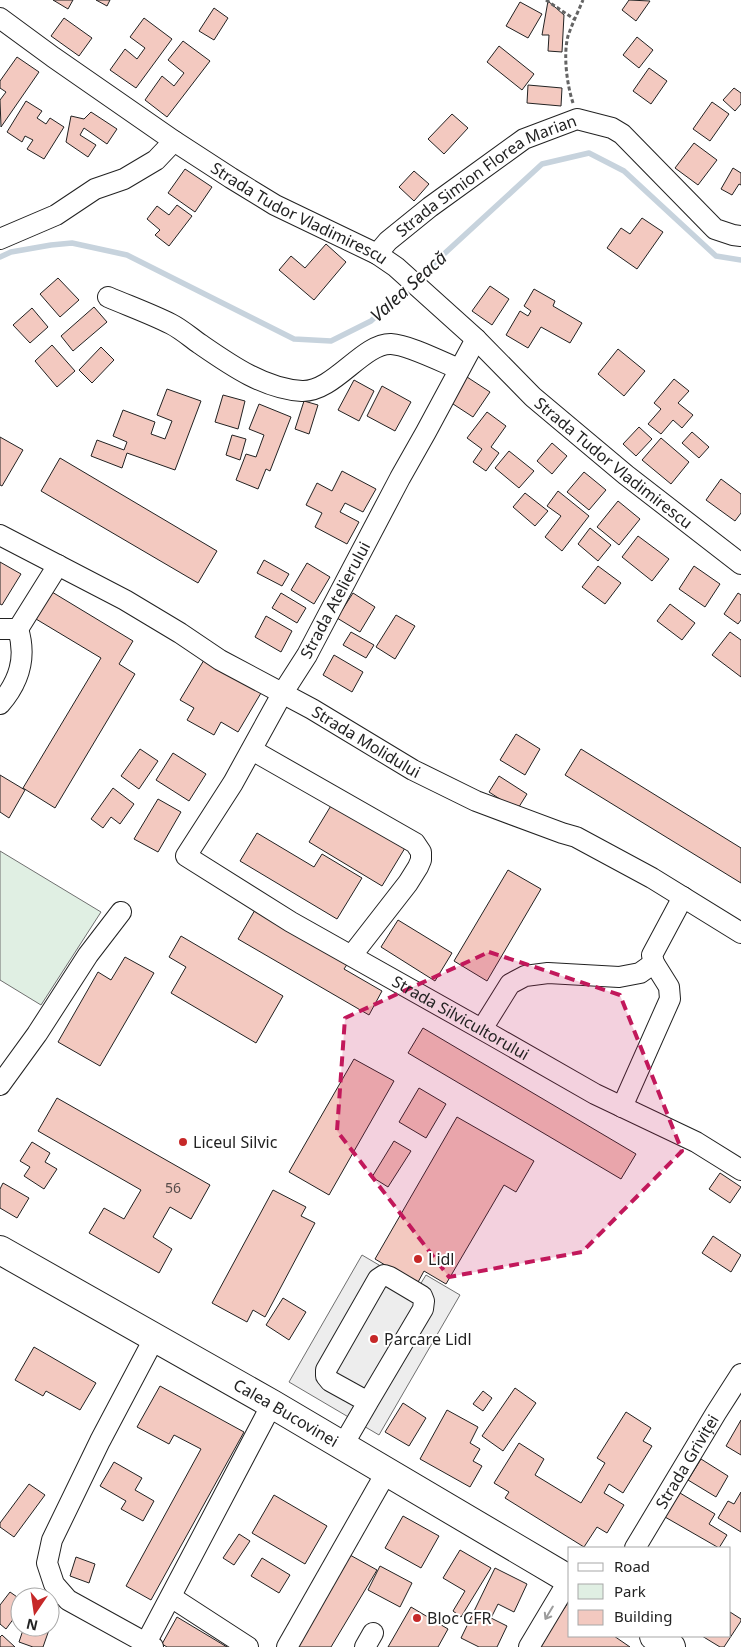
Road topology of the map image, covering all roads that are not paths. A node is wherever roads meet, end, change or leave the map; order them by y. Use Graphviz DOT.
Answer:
graph roads {
  1 [pos="0,18"];
  2 [pos="174,141"];
  3 [pos="741,236"];
  4 [pos="0,239"];
  5 [pos="377,254"];
  6 [pos="108,297"];
  7 [pos="476,339"];
  8 [pos="459,369"];
  9 [pos="0,535"];
  10 [pos="741,564"];
  11 [pos="58,565"];
  12 [pos="9,629"];
  13 [pos="282,694"];
  14 [pos="0,704"];
  15 [pos="252,750"];
  16 [pos="186,856"];
  17 [pos="683,897"];
  18 [pos="121,912"];
  19 [pos="741,933"];
  20 [pos="352,955"];
  21 [pos="654,963"];
  22 [pos="482,1029"];
  23 [pos="7,1062"];
  24 [pos="0,1085"];
  25 [pos="622,1107"];
  26 [pos="741,1170"];
  27 [pos="0,1250"];
  28 [pos="155,1337"];
  29 [pos="741,1374"];
  30 [pos="368,1402"];
  31 [pos="272,1404"];
  32 [pos="343,1445"];
  33 [pos="387,1471"];
  34 [pos="636,1547"];
  35 [pos="568,1579"];
  36 [pos="568,1583"];
  37 [pos="170,1597"];
  38 [pos="656,1637"];
  39 [pos="149,1645"];
  40 [pos="248,1647"];
  41 [pos="287,1647"];
  42 [pos="529,1647"];
  43 [pos="671,1647"];
  1 -- 2 [label="street, Strada Tudor Vladimirescu"];
  2 -- 4 [label="street"];
  2 -- 5 [label="street, Strada Tudor Vladimirescu"];
  3 -- 5 [label="street, Strada Simion Florea Marian"];
  5 -- 7 [label="street, Strada Tudor Vladimirescu"];
  6 -- 8 [label="street"];
  7 -- 8 [label="street, Strada Atelierului"];
  7 -- 10 [label="street, Strada Tudor Vladimirescu"];
  8 -- 13 [label="street, Strada Atelierului"];
  9 -- 11 [label="street, Strada Molidului"];
  11 -- 12 [label="street"];
  11 -- 13 [label="street, Strada Molidului"];
  12 -- 14 [label="street"];
  13 -- 15 [label="street, Strada Atelierului"];
  13 -- 17 [label="street, Strada Molidului"];
  15 -- 16 [label="street, Strada Atelierului"];
  15 -- 20 [label="street"];
  16 -- 20 [label="street, Strada Silvicultorului"];
  17 -- 19 [label="street, Strada Molidului"];
  17 -- 21 [label="street"];
  18 -- 23 [label="street"];
  20 -- 22 [label="street, Strada Silvicultorului"];
  21 -- 22 [label="street"];
  21 -- 25 [label="street"];
  22 -- 25 [label="street, Strada Silvicultorului"];
  23 -- 24 [label="street"];
  25 -- 26 [label="street, Strada Silvicultorului"];
  27 -- 28 [label="highway, Calea Bucovinei"];
  28 -- 31 [label="highway, Calea Bucovinei"];
  28 -- 39 [label="street"];
  29 -- 34 [label="street, Strada Griviței"];
  30 -- 30 [label="street"];
  30 -- 32 [label="street"];
  31 -- 32 [label="highway, Calea Bucovinei"];
  31 -- 37 [label="street"];
  32 -- 33 [label="highway, Calea Bucovinei"];
  33 -- 35 [label="highway, Calea Bucovinei"];
  33 -- 41 [label="street"];
  36 -- 42 [label="street, one-way"];
  37 -- 39 [label="street"];
  37 -- 40 [label="street"];
  38 -- 43 [label="highway"];
}
